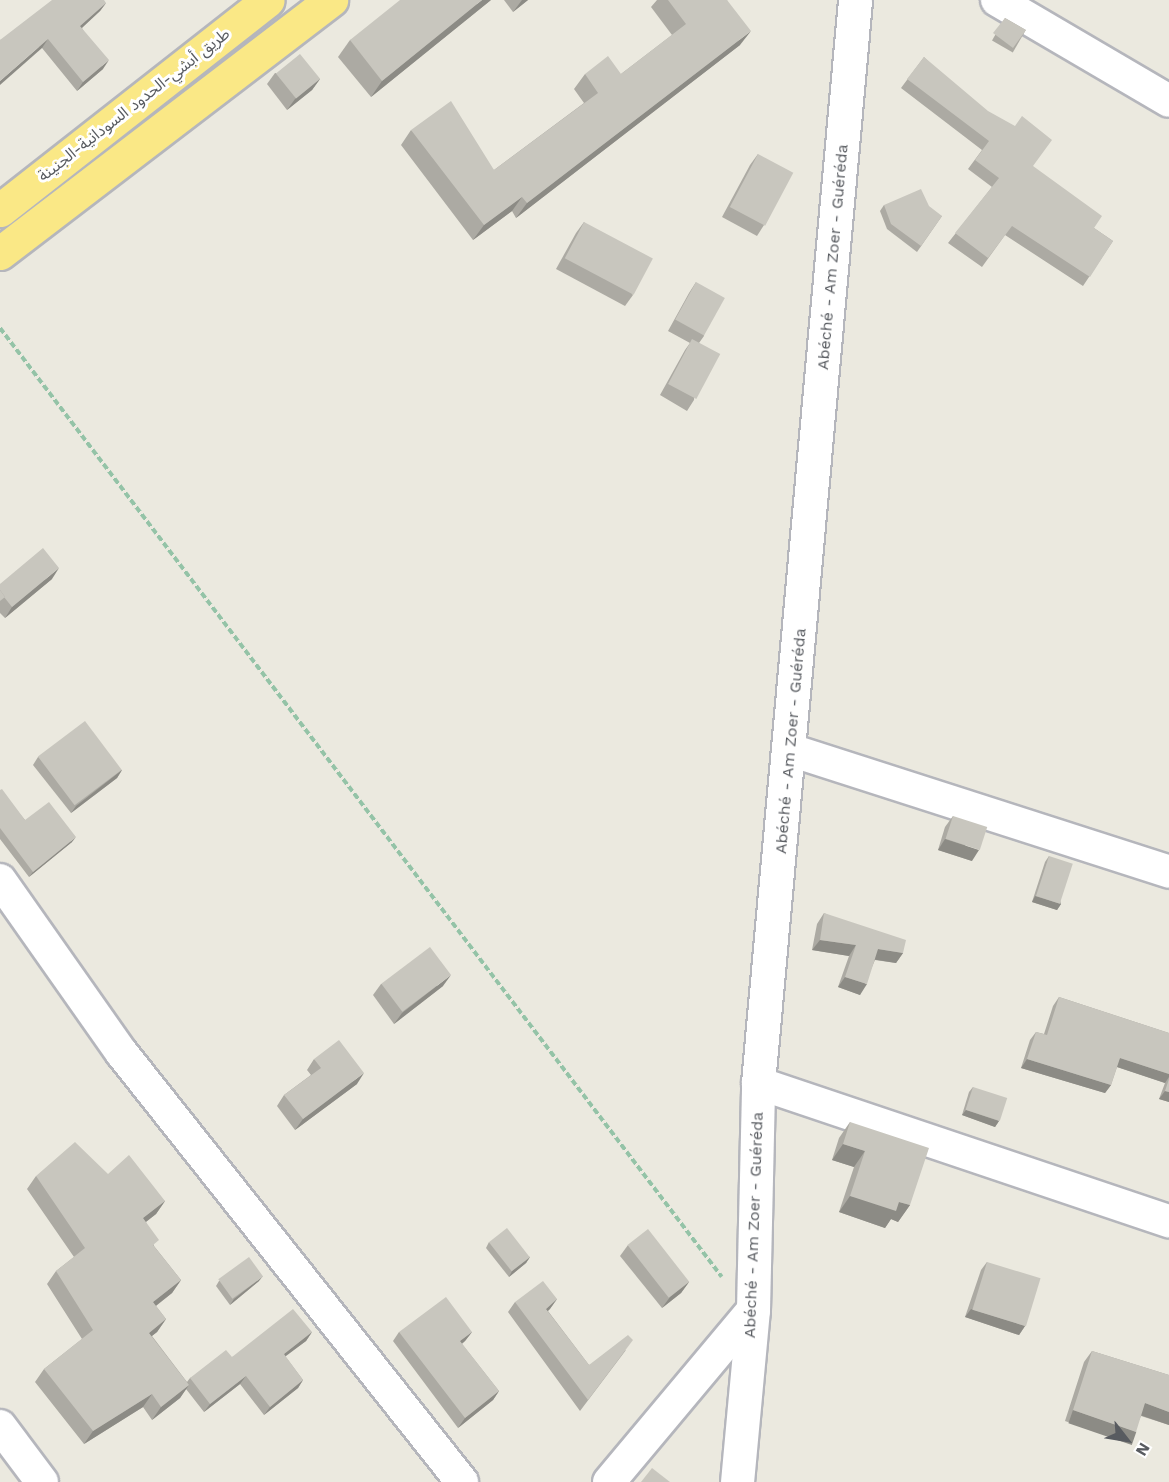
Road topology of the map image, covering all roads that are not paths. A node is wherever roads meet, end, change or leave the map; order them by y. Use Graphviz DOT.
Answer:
graph roads {
  1 [pos="268,0"];
  2 [pos="331,0"];
  3 [pos="855,0"];
  4 [pos="997,0"];
  5 [pos="1169,101"];
  6 [pos="0,210"];
  7 [pos="0,253"];
  8 [pos="790,750"];
  9 [pos="1169,872"];
  10 [pos="0,880"];
  11 [pos="758,1083"];
  12 [pos="1169,1221"];
  13 [pos="753,1310"];
  14 [pos="0,1426"];
  15 [pos="42,1482"];
  16 [pos="462,1482"];
  17 [pos="609,1482"];
  18 [pos="737,1482"];
  1 -- 6 [label="highway, طريق أبشي-الحدود السودانية-الجنينة"];
  2 -- 7 [label="highway"];
  3 -- 8 [label="main road, Abéché - Am Zoer - Guéréda"];
  4 -- 5 [label="street"];
  8 -- 9 [label="street"];
  8 -- 11 [label="main road, Abéché - Am Zoer - Guéréda"];
  10 -- 16 [label="street"];
  11 -- 12 [label="street"];
  11 -- 13 [label="main road, Abéché - Am Zoer - Guéréda"];
  13 -- 17 [label="street"];
  13 -- 18 [label="main road, Abéché - Am Zoer - Guéréda"];
  14 -- 15 [label="street"];
}
